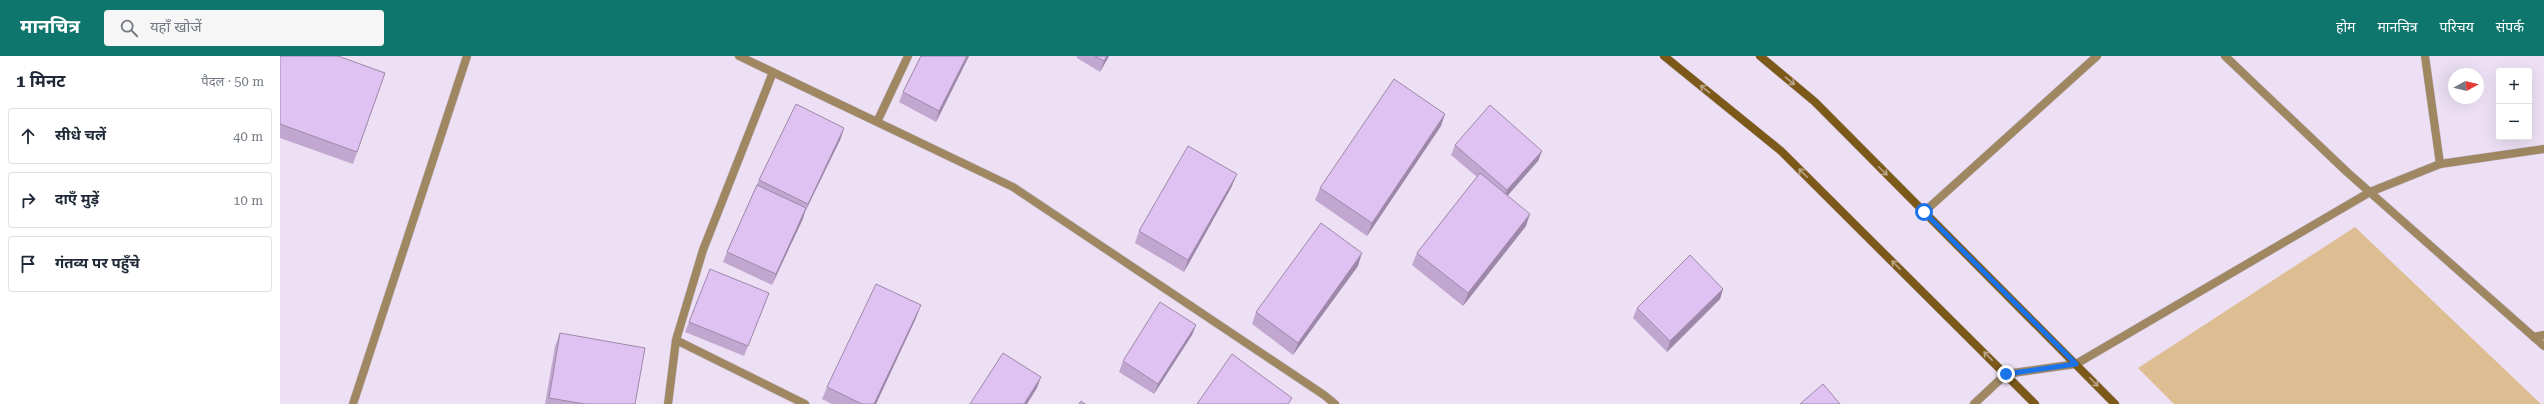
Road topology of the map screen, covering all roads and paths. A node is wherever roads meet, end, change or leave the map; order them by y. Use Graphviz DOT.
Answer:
graph roads {
  1 [pos="467,56"];
  2 [pos="739,56"];
  3 [pos="908,56"];
  4 [pos="1664,56"];
  5 [pos="1760,56"];
  6 [pos="2097,56"];
  7 [pos="2225,56"];
  8 [pos="2425,56"];
  9 [pos="773,72"];
  10 [pos="877,122"];
  11 [pos="2544,149"];
  12 [pos="2440,164"];
  13 [pos="2370,192"];
  14 [pos="1924,212"];
  15 [pos="2544,335"];
  16 [pos="2534,337"];
  17 [pos="676,340"];
  18 [pos="2544,346"];
  19 [pos="2076,364"];
  20 [pos="2006,374"];
  21 [pos="354,404"];
  22 [pos="668,404"];
  23 [pos="805,404"];
  24 [pos="1335,404"];
  25 [pos="1974,404"];
  26 [pos="2035,404"];
  27 [pos="2115,404"];
  1 -- 21 [label="street"];
  2 -- 9 [label="street"];
  3 -- 10 [label="street"];
  20 -- 4 [label="street, one-way"];
  5 -- 14 [label="street, one-way"];
  6 -- 14 [label="street"];
  7 -- 13 [label="street"];
  8 -- 12 [label="street"];
  9 -- 10 [label="street"];
  9 -- 17 [label="street"];
  10 -- 24 [label="street"];
  11 -- 12 [label="street"];
  12 -- 13 [label="street"];
  13 -- 16 [label="street"];
  13 -- 19 [label="street"];
  14 -- 19 [label="street"];
  15 -- 16 [label="street"];
  16 -- 18 [label="street"];
  17 -- 22 [label="street"];
  17 -- 23 [label="street"];
  19 -- 20 [label="street"];
  19 -- 27 [label="street, one-way"];
  20 -- 25 [label="street"];
  20 -- 26 [label="street"];
}
